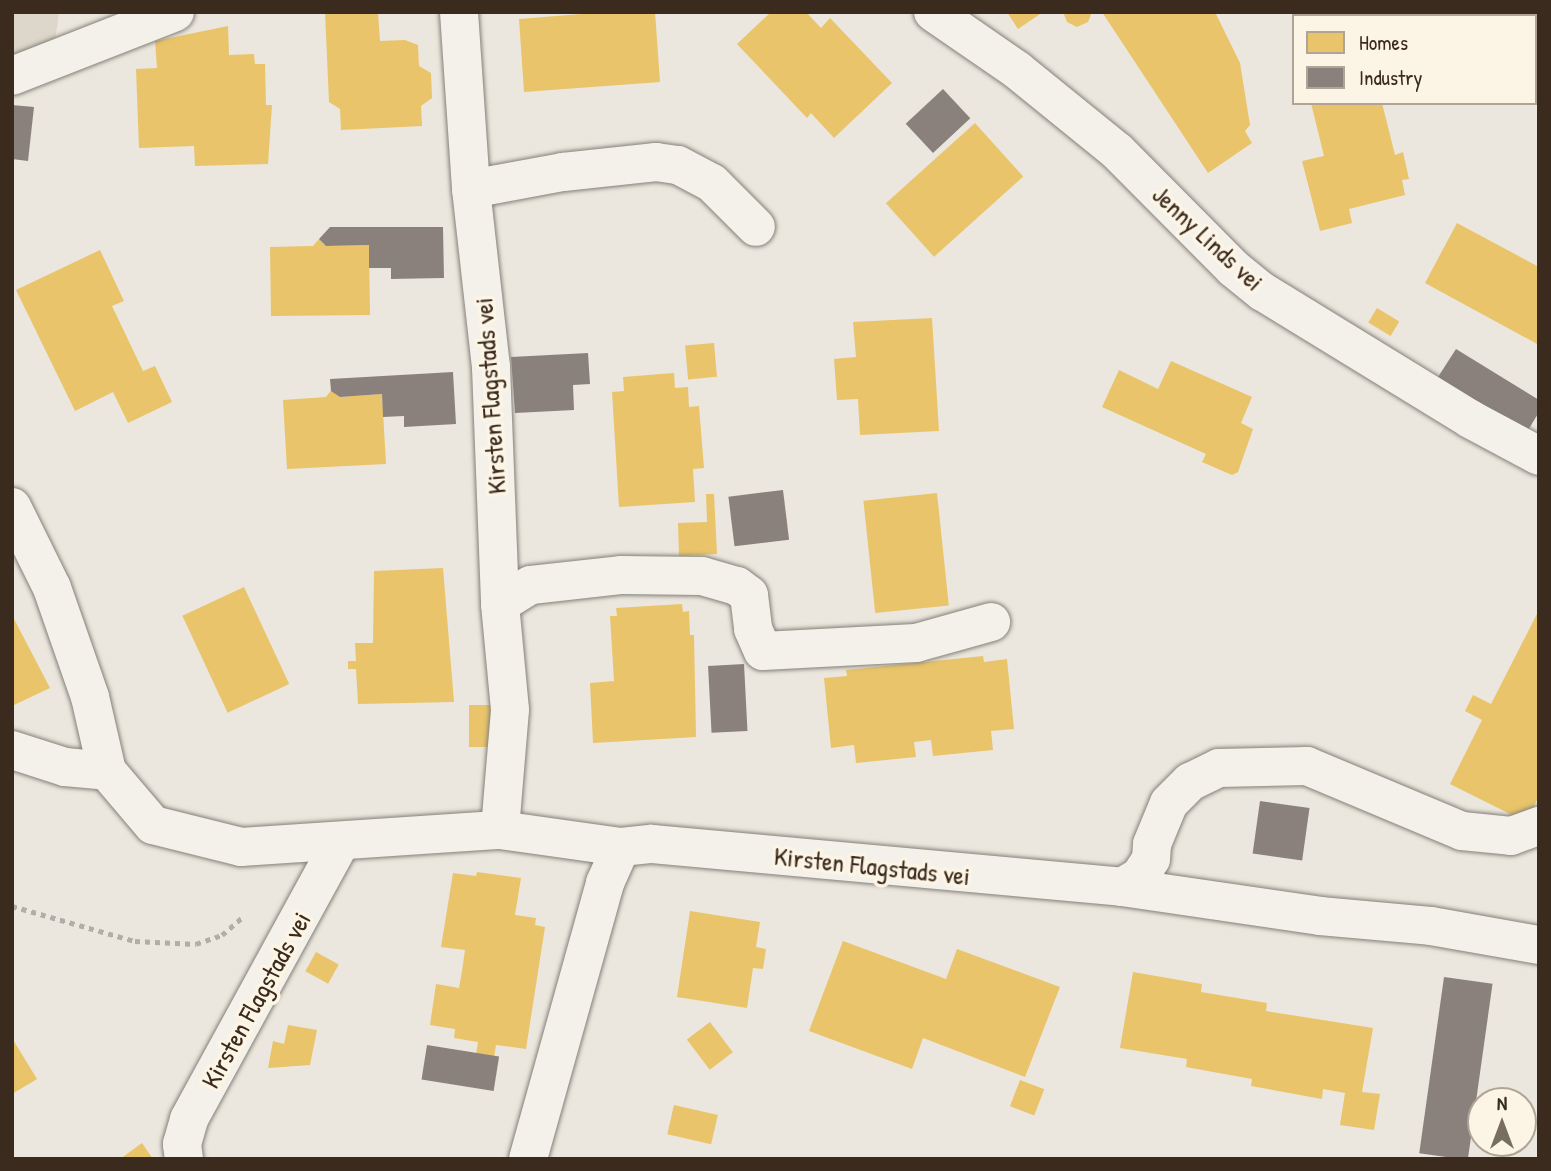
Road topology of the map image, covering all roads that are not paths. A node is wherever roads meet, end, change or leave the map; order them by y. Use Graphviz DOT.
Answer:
graph roads {
  1 [pos="176,12"];
  2 [pos="459,12"];
  3 [pos="933,12"];
  4 [pos="12,76"];
  5 [pos="471,189"];
  6 [pos="756,227"];
  7 [pos="1539,456"];
  8 [pos="12,507"];
  9 [pos="500,604"];
  10 [pos="991,622"];
  11 [pos="12,750"];
  12 [pos="107,771"];
  13 [pos="1539,826"];
  14 [pos="500,830"];
  15 [pos="340,843"];
  16 [pos="621,847"];
  17 [pos="1122,887"];
  18 [pos="1539,944"];
  19 [pos="184,1159"];
  20 [pos="528,1159"];
  1 -- 4 [label="street"];
  2 -- 5 [label="street, Kirsten Flagstads vei"];
  3 -- 7 [label="street, Jenny Linds vei"];
  5 -- 6 [label="street"];
  5 -- 9 [label="street, Kirsten Flagstads vei"];
  8 -- 12 [label="street, Kirsten Flagstads vei"];
  9 -- 10 [label="street"];
  9 -- 14 [label="street, Kirsten Flagstads vei"];
  11 -- 12 [label="street"];
  12 -- 15 [label="street, Kirsten Flagstads vei"];
  13 -- 17 [label="street"];
  14 -- 15 [label="street, Kirsten Flagstads vei"];
  14 -- 16 [label="street, Kirsten Flagstads vei"];
  15 -- 19 [label="street, Kirsten Flagstads vei"];
  16 -- 17 [label="street, Kirsten Flagstads vei"];
  16 -- 20 [label="street"];
  17 -- 18 [label="street, Kirsten Flagstads vei"];
}
